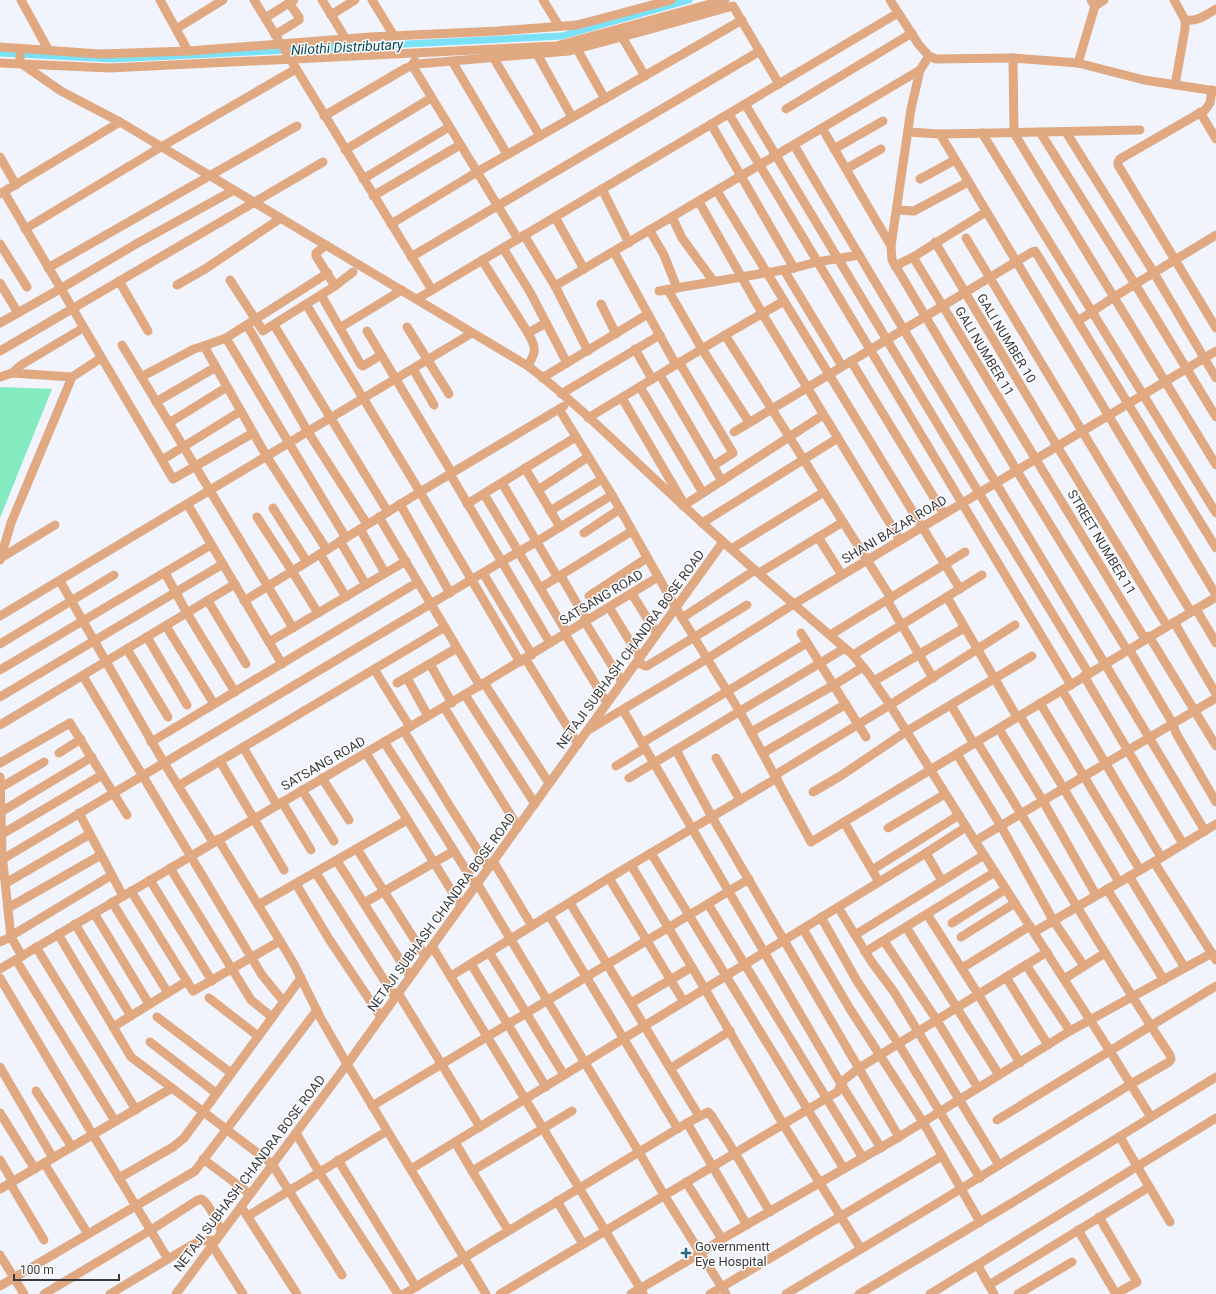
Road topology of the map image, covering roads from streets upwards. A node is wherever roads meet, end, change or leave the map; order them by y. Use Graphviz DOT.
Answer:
graph roads {
  1 [pos="21,0"];
  2 [pos="160,0"];
  3 [pos="223,0"];
  4 [pos="254,0"];
  5 [pos="322,0"];
  6 [pos="355,0"];
  7 [pos="372,0"];
  8 [pos="543,0"];
  9 [pos="671,0"];
  10 [pos="725,0"];
  11 [pos="890,0"];
  12 [pos="1104,0"];
  13 [pos="1174,0"];
  14 [pos="292,1"];
  15 [pos="731,3"];
  16 [pos="1093,3"];
  17 [pos="1216,9"];
  18 [pos="898,13"];
  19 [pos="331,15"];
  20 [pos="265,18"];
  21 [pos="742,20"];
  22 [pos="1185,20"];
  23 [pos="559,26"];
  24 [pos="176,29"];
  25 [pos="912,33"];
  26 [pos="275,35"];
  27 [pos="394,36"];
  28 [pos="622,37"];
  29 [pos="346,39"];
  30 [pos="0,47"];
  31 [pos="577,49"];
  32 [pos="49,51"];
  33 [pos="188,51"];
  34 [pos="760,51"];
  35 [pos="285,52"];
  36 [pos="420,53"];
  37 [pos="536,54"];
  38 [pos="21,56"];
  39 [pos="930,56"];
  40 [pos="494,58"];
  41 [pos="1012,58"];
  42 [pos="452,61"];
  43 [pos="0,63"];
  44 [pos="1078,64"];
  45 [pos="412,65"];
  46 [pos="296,69"];
  47 [pos="920,70"];
  48 [pos="645,76"];
  49 [pos="779,84"];
  50 [pos="1175,85"];
  51 [pos="1214,91"];
  52 [pos="431,98"];
  53 [pos="605,99"];
  54 [pos="745,104"];
  55 [pos="786,110"];
  56 [pos="1200,112"];
  57 [pos="729,114"];
  58 [pos="324,116"];
  59 [pos="572,117"];
  60 [pos="883,121"];
  61 [pos="120,122"];
  62 [pos="711,124"];
  63 [pos="297,126"];
  64 [pos="449,127"];
  65 [pos="822,128"];
  66 [pos="1140,130"];
  67 [pos="908,132"];
  68 [pos="1040,132"];
  69 [pos="1066,132"];
  70 [pos="982,133"];
  71 [pos="1014,133"];
  72 [pos="940,134"];
  73 [pos="540,136"];
  74 [pos="1215,137"];
  75 [pos="460,145"];
  76 [pos="794,145"];
  77 [pos="162,147"];
  78 [pos="834,149"];
  79 [pos="881,149"];
  80 [pos="345,150"];
  81 [pos="508,154"];
  82 [pos="776,156"];
  83 [pos="0,157"];
  84 [pos="955,160"];
  85 [pos="323,162"];
  86 [pos="760,166"];
  87 [pos="846,169"];
  88 [pos="477,172"];
  89 [pos="210,176"];
  90 [pos="741,176"];
  91 [pos="363,179"];
  92 [pos="920,179"];
  93 [pos="968,182"];
  94 [pos="16,185"];
  95 [pos="602,189"];
  96 [pos="234,190"];
  97 [pos="717,191"];
  98 [pos="2,193"];
  99 [pos="373,196"];
  100 [pos="255,202"];
  101 [pos="699,202"];
  102 [pos="497,206"];
  103 [pos="897,210"];
  104 [pos="986,212"];
  105 [pos="555,217"];
  106 [pos="672,217"];
  107 [pos="281,218"];
  108 [pos="391,224"];
  109 [pos="25,229"];
  110 [pos="650,231"];
  111 [pos="1216,235"];
  112 [pos="521,237"];
  113 [pos="966,238"];
  114 [pos="935,242"];
  115 [pos="629,243"];
  116 [pos="0,244"];
  117 [pos="326,245"];
  118 [pos="891,246"];
  119 [pos="503,248"];
  120 [pos="614,252"];
  121 [pos="859,255"];
  122 [pos="913,256"];
  123 [pos="411,257"];
  124 [pos="837,258"];
  125 [pos="482,260"];
  126 [pos="1175,260"];
  127 [pos="817,262"];
  128 [pos="1015,262"];
  129 [pos="895,266"];
  130 [pos="48,268"];
  131 [pos="794,268"];
  132 [pos="584,269"];
  133 [pos="784,270"];
  134 [pos="353,272"];
  135 [pos="767,272"];
  136 [pos="1154,273"];
  137 [pos="328,274"];
  138 [pos="742,277"];
  139 [pos="990,277"];
  140 [pos="230,280"];
  141 [pos="119,281"];
  142 [pos="714,282"];
  143 [pos="0,283"];
  144 [pos="1135,284"];
  145 [pos="177,285"];
  146 [pos="335,286"];
  147 [pos="555,286"];
  148 [pos="27,287"];
  149 [pos="60,289"];
  150 [pos="402,290"];
  151 [pos="432,290"];
  152 [pos="668,290"];
  153 [pos="965,292"];
  154 [pos="321,295"];
  155 [pos="1114,297"];
  156 [pos="417,299"];
  157 [pos="784,301"];
  158 [pos="306,304"];
  159 [pos="601,304"];
  160 [pos="942,306"];
  161 [pos="72,308"];
  162 [pos="1092,312"];
  163 [pos="18,313"];
  164 [pos="762,313"];
  165 [pos="648,314"];
  166 [pos="924,316"];
  167 [pos="255,320"];
  168 [pos="1078,322"];
  169 [pos="0,323"];
  170 [pos="546,323"];
  171 [pos="247,325"];
  172 [pos="274,325"];
  173 [pos="341,327"];
  174 [pos="84,328"];
  175 [pos="407,328"];
  176 [pos="1216,328"];
  177 [pos="903,330"];
  178 [pos="148,331"];
  179 [pos="367,331"];
  180 [pos="472,333"];
  181 [pos="528,333"];
  182 [pos="616,334"];
  183 [pos="660,335"];
  184 [pos="725,335"];
  185 [pos="226,338"];
  186 [pos="886,340"];
  187 [pos="122,345"];
  188 [pos="204,346"];
  189 [pos="702,349"];
  190 [pos="588,350"];
  191 [pos="635,350"];
  192 [pos="870,350"];
  193 [pos="0,351"];
  194 [pos="1216,351"];
  195 [pos="381,355"];
  196 [pos="101,358"];
  197 [pos="1204,358"];
  198 [pos="428,360"];
  199 [pos="851,361"];
  200 [pos="567,363"];
  201 [pos="678,364"];
  202 [pos="216,366"];
  203 [pos="528,366"];
  204 [pos="842,366"];
  205 [pos="413,369"];
  206 [pos="1187,369"];
  207 [pos="12,374"];
  208 [pos="828,375"];
  209 [pos="0,376"];
  210 [pos="72,377"];
  211 [pos="141,377"];
  212 [pos="656,377"];
  213 [pos="542,378"];
  214 [pos="1216,378"];
  215 [pos="395,379"];
  216 [pos="1166,381"];
  217 [pos="640,386"];
  218 [pos="227,387"];
  219 [pos="807,388"];
  220 [pos="448,394"];
  221 [pos="561,394"];
  222 [pos="1143,395"];
  223 [pos="622,398"];
  224 [pos="362,399"];
  225 [pos="156,402"];
  226 [pos="570,402"];
  227 [pos="1128,404"];
  228 [pos="434,405"];
  229 [pos="559,409"];
  230 [pos="772,409"];
  231 [pos="241,411"];
  232 [pos="823,415"];
  233 [pos="1108,416"];
  234 [pos="1216,417"];
  235 [pos="331,418"];
  236 [pos="588,418"];
  237 [pos="750,422"];
  238 [pos="169,423"];
  239 [pos="1082,431"];
  240 [pos="308,432"];
  241 [pos="734,432"];
  242 [pos="253,433"];
  243 [pos="576,437"];
  244 [pos="789,437"];
  245 [pos="838,438"];
  246 [pos="289,444"];
  247 [pos="1057,446"];
  248 [pos="183,447"];
  249 [pos="267,457"];
  250 [pos="588,457"];
  251 [pos="1036,459"];
  252 [pos="162,460"];
  253 [pos="803,460"];
  254 [pos="1216,465"];
  255 [pos="194,466"];
  256 [pos="712,466"];
  257 [pos="525,468"];
  258 [pos="1016,471"];
  259 [pos="451,474"];
  260 [pos="602,479"];
  261 [pos="722,481"];
  262 [pos="502,483"];
  263 [pos="996,483"];
  264 [pos="538,490"];
  265 [pos="210,491"];
  266 [pos="420,492"];
  267 [pos="824,492"];
  268 [pos="703,493"];
  269 [pos="978,493"];
  270 [pos="484,494"];
  271 [pos="612,494"];
  272 [pos="962,503"];
  273 [pos="188,504"];
  274 [pos="400,504"];
  275 [pos="467,504"];
  276 [pos="684,505"];
  277 [pos="273,508"];
  278 [pos="620,510"];
  279 [pos="550,511"];
  280 [pos="388,512"];
  281 [pos="944,514"];
  282 [pos="1216,514"];
  283 [pos="257,517"];
  284 [pos="379,517"];
  285 [pos="843,522"];
  286 [pos="702,523"];
  287 [pos="55,525"];
  288 [pos="364,526"];
  289 [pos="560,527"];
  290 [pos="922,527"];
  291 [pos="632,531"];
  292 [pos="584,533"];
  293 [pos="818,537"];
  294 [pos="343,539"];
  295 [pos="900,540"];
  296 [pos="536,542"];
  297 [pos="723,542"];
  298 [pos="211,545"];
  299 [pos="1216,548"];
  300 [pos="730,549"];
  301 [pos="323,552"];
  302 [pos="965,552"];
  303 [pos="518,553"];
  304 [pos="647,558"];
  305 [pos="0,559"];
  306 [pos="867,560"];
  307 [pos="406,561"];
  308 [pos="306,562"];
  309 [pos="501,562"];
  310 [pos="223,564"];
  311 [pos="946,564"];
  312 [pos="292,571"];
  313 [pos="757,572"];
  314 [pos="164,573"];
  315 [pos="385,573"];
  316 [pos="483,573"];
  317 [pos="114,575"];
  318 [pos="842,575"];
  319 [pos="982,575"];
  320 [pos="560,577"];
  321 [pos="658,577"];
  322 [pos="471,580"];
  323 [pos="60,581"];
  324 [pos="418,582"];
  325 [pos="235,584"];
  326 [pos="366,585"];
  327 [pos="268,586"];
  328 [pos="540,588"];
  329 [pos="960,589"];
  330 [pos="450,592"];
  331 [pos="175,593"];
  332 [pos="632,594"];
  333 [pos="589,596"];
  334 [pos="346,597"];
  335 [pos="946,597"];
  336 [pos="889,599"];
  337 [pos="1215,599"];
  338 [pos="70,601"];
  339 [pos="208,601"];
  340 [pos="244,601"];
  341 [pos="431,604"];
  342 [pos="794,604"];
  343 [pos="747,606"];
  344 [pos="609,607"];
  345 [pos="676,608"];
  346 [pos="1194,610"];
  347 [pos="187,613"];
  348 [pos="318,613"];
  349 [pos="0,616"];
  350 [pos="682,618"];
  351 [pos="82,622"];
  352 [pos="586,622"];
  353 [pos="1170,624"];
  354 [pos="902,625"];
  355 [pos="1015,625"];
  356 [pos="166,626"];
  357 [pos="445,627"];
  358 [pos="293,628"];
  359 [pos="964,628"];
  360 [pos="801,633"];
  361 [pos="566,634"];
  362 [pos="657,634"];
  363 [pos="830,635"];
  364 [pos="147,637"];
  365 [pos="695,638"];
  366 [pos="1147,638"];
  367 [pos="94,642"];
  368 [pos="269,642"];
  369 [pos="550,643"];
  370 [pos="807,643"];
  371 [pos="1216,643"];
  372 [pos="0,644"];
  373 [pos="458,648"];
  374 [pos="845,648"];
  375 [pos="127,650"];
  376 [pos="977,650"];
  377 [pos="1128,650"];
  378 [pos="920,654"];
  379 [pos="853,655"];
  380 [pos="1032,656"];
  381 [pos="526,658"];
  382 [pos="708,659"];
  383 [pos="638,660"];
  384 [pos="105,662"];
  385 [pos="820,663"];
  386 [pos="246,664"];
  387 [pos="282,664"];
  388 [pos="430,664"];
  389 [pos="1104,664"];
  390 [pos="863,667"];
  391 [pos="374,669"];
  392 [pos="0,670"];
  393 [pos="1086,675"];
  394 [pos="83,676"];
  395 [pos="407,678"];
  396 [pos="933,678"];
  397 [pos="995,679"];
  398 [pos="874,681"];
  399 [pos="622,682"];
  400 [pos="397,683"];
  401 [pos="482,685"];
  402 [pos="834,685"];
  403 [pos="1071,685"];
  404 [pos="1062,690"];
  405 [pos="727,691"];
  406 [pos="235,692"];
  407 [pos="1216,694"];
  408 [pos="465,695"];
  409 [pos="0,697"];
  410 [pos="1216,698"];
  411 [pos="607,703"];
  412 [pos="1040,703"];
  413 [pos="214,704"];
  414 [pos="846,704"];
  415 [pos="187,705"];
  416 [pos="448,705"];
  417 [pos="890,705"];
  418 [pos="951,705"];
  419 [pos="623,710"];
  420 [pos="1195,711"];
  421 [pos="740,712"];
  422 [pos="428,716"];
  423 [pos="168,717"];
  424 [pos="1018,717"];
  425 [pos="859,724"];
  426 [pos="1173,724"];
  427 [pos="0,725"];
  428 [pos="999,728"];
  429 [pos="407,729"];
  430 [pos="587,731"];
  431 [pos="907,731"];
  432 [pos="751,732"];
  433 [pos="866,737"];
  434 [pos="1149,738"];
  435 [pos="81,740"];
  436 [pos="152,742"];
  437 [pos="384,742"];
  438 [pos="976,743"];
  439 [pos="578,744"];
  440 [pos="644,745"];
  441 [pos="1216,746"];
  442 [pos="243,747"];
  443 [pos="676,750"];
  444 [pos="1128,750"];
  445 [pos="59,753"];
  446 [pos="366,753"];
  447 [pos="763,753"];
  448 [pos="957,754"];
  449 [pos="92,758"];
  450 [pos="716,758"];
  451 [pos="220,761"];
  452 [pos="44,762"];
  453 [pos="164,762"];
  454 [pos="0,763"];
  455 [pos="654,763"];
  456 [pos="1106,764"];
  457 [pos="616,766"];
  458 [pos="931,770"];
  459 [pos="102,775"];
  460 [pos="143,775"];
  461 [pos="1085,776"];
  462 [pos="0,777"];
  463 [pos="776,777"];
  464 [pos="322,778"];
  465 [pos="629,778"];
  466 [pos="550,783"];
  467 [pos="178,786"];
  468 [pos="0,788"];
  469 [pos="1064,788"];
  470 [pos="302,790"];
  471 [pos="813,792"];
  472 [pos="113,793"];
  473 [pos="945,794"];
  474 [pos="740,800"];
  475 [pos="1043,801"];
  476 [pos="1216,802"];
  477 [pos="279,803"];
  478 [pos="535,804"];
  479 [pos="1,812"];
  480 [pos="79,813"];
  481 [pos="1022,814"];
  482 [pos="127,815"];
  483 [pos="959,815"];
  484 [pos="712,817"];
  485 [pos="253,819"];
  486 [pos="349,820"];
  487 [pos="407,820"];
  488 [pos="844,822"];
  489 [pos="1216,824"];
  490 [pos="1001,826"];
  491 [pos="518,827"];
  492 [pos="966,827"];
  493 [pos="692,828"];
  494 [pos="888,828"];
  495 [pos="1205,831"];
  496 [pos="2,834"];
  497 [pos="90,834"];
  498 [pos="215,841"];
  499 [pos="334,841"];
  500 [pos="975,841"];
  501 [pos="1183,844"];
  502 [pos="357,849"];
  503 [pos="311,850"];
  504 [pos="454,851"];
  505 [pos="926,852"];
  506 [pos="651,853"];
  507 [pos="101,855"];
  508 [pos="984,855"];
  509 [pos="190,856"];
  510 [pos="3,858"];
  511 [pos="1158,860"];
  512 [pos="337,861"];
  513 [pos="434,863"];
  514 [pos="491,864"];
  515 [pos="631,865"];
  516 [pos="170,868"];
  517 [pos="284,870"];
  518 [pos="872,870"];
  519 [pos="1140,870"];
  520 [pos="995,872"];
  521 [pos="316,873"];
  522 [pos="112,875"];
  523 [pos="1129,876"];
  524 [pos="609,878"];
  525 [pos="749,879"];
  526 [pos="150,880"];
  527 [pos="942,881"];
  528 [pos="879,882"];
  529 [pos="1118,882"];
  530 [pos="6,883"];
  531 [pos="296,884"];
  532 [pos="476,884"];
  533 [pos="1006,889"];
  534 [pos="1107,889"];
  535 [pos="729,891"];
  536 [pos="385,892"];
  537 [pos="127,893"];
  538 [pos="1096,895"];
  539 [pos="112,902"];
  540 [pos="364,903"];
  541 [pos="570,903"];
  542 [pos="1015,903"];
  543 [pos="708,904"];
  544 [pos="258,905"];
  545 [pos="461,906"];
  546 [pos="838,907"];
  547 [pos="1076,907"];
  548 [pos="8,908"];
  549 [pos="94,913"];
  550 [pos="927,914"];
  551 [pos="549,915"];
  552 [pos="688,915"];
  553 [pos="821,917"];
  554 [pos="1053,920"];
  555 [pos="952,922"];
  556 [pos="76,924"];
  557 [pos="532,926"];
  558 [pos="906,927"];
  559 [pos="668,928"];
  560 [pos="803,929"];
  561 [pos="1032,929"];
  562 [pos="58,934"];
  563 [pos="855,935"];
  564 [pos="11,937"];
  565 [pos="961,937"];
  566 [pos="511,939"];
  567 [pos="784,940"];
  568 [pos="884,940"];
  569 [pos="280,941"];
  570 [pos="646,941"];
  571 [pos="0,942"];
  572 [pos="432,946"];
  573 [pos="36,947"];
  574 [pos="489,952"];
  575 [pos="765,952"];
  576 [pos="865,952"];
  577 [pos="1047,952"];
  578 [pos="1105,953"];
  579 [pos="425,956"];
  580 [pos="1214,956"];
  581 [pos="251,957"];
  582 [pos="19,958"];
  583 [pos="471,964"];
  584 [pos="608,964"];
  585 [pos="745,965"];
  586 [pos="1026,965"];
  587 [pos="1084,966"];
  588 [pos="692,967"];
  589 [pos="962,968"];
  590 [pos="1185,968"];
  591 [pos="0,969"];
  592 [pos="232,969"];
  593 [pos="410,976"];
  594 [pos="451,976"];
  595 [pos="586,976"];
  596 [pos="726,976"];
  597 [pos="0,978"];
  598 [pos="301,978"];
  599 [pos="1006,978"];
  600 [pos="1064,979"];
  601 [pos="670,980"];
  602 [pos="1164,980"];
  603 [pos="187,981"];
  604 [pos="212,981"];
  605 [pos="1216,986"];
  606 [pos="705,989"];
  607 [pos="168,993"];
  608 [pos="978,994"];
  609 [pos="397,995"];
  610 [pos="209,998"];
  611 [pos="1133,998"];
  612 [pos="546,1000"];
  613 [pos="283,1001"];
  614 [pos="684,1002"];
  615 [pos="631,1003"];
  616 [pos="149,1004"];
  617 [pos="956,1008"];
  618 [pos="317,1010"];
  619 [pos="526,1012"];
  620 [pos="131,1016"];
  621 [pos="157,1017"];
  622 [pos="272,1017"];
  623 [pos="381,1017"];
  624 [pos="936,1019"];
  625 [pos="1090,1020"];
  626 [pos="508,1024"];
  627 [pos="645,1026"];
  628 [pos="1151,1026"];
  629 [pos="112,1027"];
  630 [pos="918,1030"];
  631 [pos="730,1031"];
  632 [pos="1070,1031"];
  633 [pos="258,1036"];
  634 [pos="487,1036"];
  635 [pos="623,1039"];
  636 [pos="150,1042"];
  637 [pos="898,1043"];
  638 [pos="1048,1045"];
  639 [pos="1110,1051"];
  640 [pos="880,1054"];
  641 [pos="1020,1062"];
  642 [pos="585,1063"];
  643 [pos="347,1064"];
  644 [pos="442,1064"];
  645 [pos="0,1067"];
  646 [pos="670,1068"];
  647 [pos="859,1068"];
  648 [pos="231,1073"];
  649 [pos="564,1075"];
  650 [pos="999,1075"];
  651 [pos="1216,1077"];
  652 [pos="842,1084"];
  653 [pos="1131,1084"];
  654 [pos="546,1087"];
  655 [pos="172,1088"];
  656 [pos="978,1088"];
  657 [pos="36,1091"];
  658 [pos="216,1093"];
  659 [pos="826,1098"];
  660 [pos="525,1099"];
  661 [pos="960,1099"];
  662 [pos="372,1106"];
  663 [pos="808,1109"];
  664 [pos="136,1110"];
  665 [pos="203,1111"];
  666 [pos="572,1111"];
  667 [pos="940,1112"];
  668 [pos="0,1113"];
  669 [pos="699,1116"];
  670 [pos="1151,1117"];
  671 [pos="1216,1118"];
  672 [pos="997,1120"];
  673 [pos="115,1121"];
  674 [pos="923,1122"];
  675 [pos="687,1123"];
  676 [pos="783,1124"];
  677 [pos="480,1127"];
  678 [pos="226,1129"];
  679 [pos="543,1129"];
  680 [pos="678,1129"];
  681 [pos="387,1130"];
  682 [pos="296,1133"];
  683 [pos="93,1135"];
  684 [pos="899,1137"];
  685 [pos="1120,1137"];
  686 [pos="455,1142"];
  687 [pos="72,1147"];
  688 [pos="880,1148"];
  689 [pos="639,1152"];
  690 [pos="735,1152"];
  691 [pos="942,1156"];
  692 [pos="53,1158"];
  693 [pos="863,1158"];
  694 [pos="204,1159"];
  695 [pos="0,1160"];
  696 [pos="338,1160"];
  697 [pos="44,1163"];
  698 [pos="272,1164"];
  699 [pos="999,1165"];
  700 [pos="712,1166"];
  701 [pos="1137,1166"];
  702 [pos="35,1169"];
  703 [pos="844,1169"];
  704 [pos="411,1170"];
  705 [pos="472,1171"];
  706 [pos="319,1172"];
  707 [pos="120,1178"];
  708 [pos="980,1178"];
  709 [pos="686,1182"];
  710 [pos="11,1183"];
  711 [pos="820,1183"];
  712 [pos="1149,1187"];
  713 [pos="579,1188"];
  714 [pos="0,1189"];
  715 [pos="961,1189"];
  716 [pos="289,1190"];
  717 [pos="250,1194"];
  718 [pos="664,1195"];
  719 [pos="557,1201"];
  720 [pos="136,1205"];
  721 [pos="241,1206"];
  722 [pos="770,1212"];
  723 [pos="248,1216"];
  724 [pos="840,1216"];
  725 [pos="1100,1217"];
  726 [pos="980,1222"];
  727 [pos="1170,1222"];
  728 [pos="747,1225"];
  729 [pos="151,1230"];
  730 [pos="508,1230"];
  731 [pos="1078,1230"];
  732 [pos="605,1231"];
  733 [pos="222,1232"];
  734 [pos="88,1234"];
  735 [pos="722,1239"];
  736 [pos="44,1240"];
  737 [pos="214,1243"];
  738 [pos="583,1244"];
  739 [pos="861,1249"];
  740 [pos="701,1253"];
  741 [pos="0,1255"];
  742 [pos="464,1257"];
  743 [pos="168,1259"];
  744 [pos="1072,1262"];
  745 [pos="978,1266"];
  746 [pos="342,1275"];
  747 [pos="14,1278"];
  748 [pos="989,1285"];
  749 [pos="0,1286"];
  750 [pos="416,1287"];
  751 [pos="724,1290"];
  752 [pos="642,1291"];
  753 [pos="181,1292"];
  754 [pos="24,1294"];
  755 [pos="44,1294"];
  756 [pos="110,1294"];
  757 [pos="243,1294"];
  758 [pos="297,1294"];
  759 [pos="398,1294"];
  760 [pos="404,1294"];
  761 [pos="486,1294"];
  762 [pos="500,1294"];
  763 [pos="631,1294"];
  764 [pos="710,1294"];
  765 [pos="786,1294"];
  766 [pos="859,1294"];
  767 [pos="930,1294"];
  768 [pos="994,1294"];
  769 [pos="1018,1294"];
  770 [pos="1116,1294"];
  1 -- 32 [label="street"];
  2 -- 24 [label="street"];
  3 -- 24 [label="street"];
  4 -- 20 [label="street"];
  5 -- 19 [label="street"];
  6 -- 19 [label="street"];
  7 -- 27 [label="street"];
  8 -- 23 [label="street"];
  9 -- 23 [label="street"];
  10 -- 36 [label="street"];
  11 -- 18 [label="street"];
  12 -- 16 [label="street"];
  13 -- 22 [label="street"];
  14 -- 20 [label="street"];
  14 -- 26 [label="street"];
  15 -- 21 [label="street"];
  15 -- 28 [label="street"];
  16 -- 44 [label="street"];
  17 -- 22 [label="street"];
  18 -- 25 [label="street"];
  18 -- 49 [label="street"];
  19 -- 29 [label="street"];
  20 -- 26 [label="street"];
  21 -- 34 [label="street"];
  21 -- 48 [label="street"];
  22 -- 50 [label="street"];
  23 -- 27 [label="street"];
  24 -- 33 [label="street"];
  25 -- 39 [label="street"];
  25 -- 55 [label="street"];
  26 -- 35 [label="street"];
  27 -- 29 [label="street"];
  28 -- 31 [label="street"];
  28 -- 48 [label="street"];
  29 -- 35 [label="street"];
  30 -- 38 [label="street"];
  31 -- 37 [label="street"];
  31 -- 53 [label="street"];
  32 -- 33 [label="street"];
  32 -- 38 [label="street"];
  33 -- 35 [label="street"];
  34 -- 49 [label="street"];
  34 -- 102 [label="street"];
  35 -- 36 [label="street"];
  35 -- 38 [label="street"];
  35 -- 46 [label="street"];
  36 -- 45 [label="street"];
  37 -- 40 [label="street"];
  37 -- 59 [label="street"];
  38 -- 43 [label="street"];
  38 -- 61 [label="street"];
  39 -- 41 [label="street"];
  39 -- 47 [label="street"];
  40 -- 42 [label="street"];
  40 -- 73 [label="street"];
  41 -- 44 [label="street"];
  41 -- 71 [label="street"];
  42 -- 45 [label="street"];
  42 -- 81 [label="street"];
  44 -- 50 [label="street"];
  45 -- 52 [label="street"];
  45 -- 58 [label="street"];
  46 -- 58 [label="street"];
  46 -- 77 [label="street"];
  47 -- 65 [label="street"];
  47 -- 67 [label="street"];
  48 -- 53 [label="street"];
  49 -- 54 [label="street"];
  50 -- 51 [label="street"];
  51 -- 56 [label="street"];
  52 -- 64 [label="street"];
  52 -- 80 [label="street"];
  53 -- 59 [label="street"];
  54 -- 57 [label="street"];
  54 -- 82 [label="street"];
  56 -- 74 [label="street"];
  56 -- 126 [label="street"];
  57 -- 62 [label="street"];
  57 -- 86 [label="street"];
  58 -- 80 [label="street"];
  59 -- 73 [label="street"];
  60 -- 78 [label="street"];
  61 -- 77 [label="street"];
  61 -- 94 [label="street"];
  62 -- 90 [label="street"];
  62 -- 95 [label="street"];
  63 -- 89 [label="street"];
  64 -- 75 [label="street"];
  64 -- 91 [label="street"];
  65 -- 76 [label="street"];
  65 -- 78 [label="street"];
  66 -- 69 [label="street"];
  67 -- 72 [label="street"];
  67 -- 103 [label="street"];
  68 -- 69 [label="street"];
  68 -- 71 [label="street"];
  68 -- 144 [label="street"];
  69 -- 136 [label="street"];
  70 -- 71 [label="street"];
  70 -- 72 [label="street"];
  70 -- 162 [label="street"];
  71 -- 155 [label="street"];
  72 -- 84 [label="street"];
  73 -- 81 [label="street"];
  75 -- 88 [label="street"];
  75 -- 99 [label="street"];
  76 -- 82 [label="street"];
  76 -- 121 [label="street"];
  77 -- 89 [label="street"];
  77 -- 109 [label="street"];
  78 -- 87 [label="street"];
  79 -- 87 [label="street"];
  80 -- 91 [label="street"];
  81 -- 88 [label="street"];
  82 -- 86 [label="street"];
  82 -- 124 [label="street"];
  83 -- 94 [label="street"];
  84 -- 92 [label="street"];
  84 -- 93 [label="street"];
  85 -- 100 [label="street"];
  86 -- 90 [label="street"];
  86 -- 127 [label="street"];
  87 -- 118 [label="street"];
  88 -- 102 [label="street"];
  88 -- 108 [label="street"];
  89 -- 96 [label="street"];
  89 -- 130 [label="street"];
  90 -- 97 [label="street"];
  90 -- 131 [label="street"];
  91 -- 99 [label="street"];
  93 -- 103 [label="street"];
  93 -- 104 [label="street"];
  94 -- 98 [label="street"];
  95 -- 105 [label="street"];
  95 -- 115 [label="street"];
  96 -- 100 [label="street"];
  96 -- 149 [label="street"];
  97 -- 101 [label="street"];
  97 -- 135 [label="street"];
  98 -- 109 [label="street"];
  99 -- 108 [label="street"];
  100 -- 107 [label="street"];
  100 -- 141 [label="street"];
  101 -- 106 [label="street"];
  101 -- 138 [label="street"];
  102 -- 112 [label="street"];
  102 -- 123 [label="street"];
  103 -- 118 [label="street"];
  104 -- 114 [label="street"];
  104 -- 128 [label="street"];
  105 -- 112 [label="street"];
  105 -- 132 [label="street"];
  106 -- 110 [label="street"];
  106 -- 142 [label="street"];
  107 -- 117 [label="street"];
  107 -- 145 [label="street"];
  108 -- 123 [label="street"];
  109 -- 130 [label="street"];
  110 -- 115 [label="street"];
  110 -- 152 [label="street"];
  111 -- 126 [label="street"];
  112 -- 119 [label="street"];
  112 -- 147 [label="street"];
  113 -- 139 [label="street"];
  114 -- 122 [label="street"];
  114 -- 153 [label="street, GALI NUMBER 10"];
  115 -- 120 [label="street"];
  116 -- 148 [label="street"];
  117 -- 137 [label="street"];
  117 -- 150 [label="street"];
  118 -- 129 [label="street"];
  119 -- 125 [label="street"];
  119 -- 170 [label="street"];
  120 -- 132 [label="street"];
  120 -- 165 [label="street"];
  121 -- 124 [label="street"];
  121 -- 177 [label="street"];
  122 -- 129 [label="street"];
  122 -- 160 [label="street, GALI NUMBER 11"];
  123 -- 151 [label="street"];
  124 -- 127 [label="street"];
  124 -- 186 [label="street"];
  125 -- 151 [label="street"];
  125 -- 181 [label="street"];
  126 -- 136 [label="street"];
  126 -- 176 [label="street"];
  127 -- 131 [label="street"];
  127 -- 192 [label="street"];
  128 -- 139 [label="street"];
  128 -- 168 [label="street"];
  128 -- 233 [label="street"];
  129 -- 166 [label="street"];
  130 -- 149 [label="street"];
  131 -- 133 [label="street"];
  132 -- 147 [label="street"];
  133 -- 135 [label="street"];
  133 -- 204 [label="street"];
  134 -- 146 [label="street"];
  135 -- 138 [label="street"];
  135 -- 157 [label="street"];
  136 -- 144 [label="street"];
  136 -- 197 [label="street"];
  137 -- 146 [label="street"];
  137 -- 167 [label="street"];
  138 -- 142 [label="street"];
  138 -- 164 [label="street"];
  139 -- 153 [label="street"];
  139 -- 239 [label="street"];
  140 -- 167 [label="street"];
  141 -- 161 [label="street"];
  141 -- 178 [label="street"];
  142 -- 152 [label="street"];
  143 -- 163 [label="street"];
  144 -- 155 [label="street"];
  144 -- 206 [label="street"];
  146 -- 154 [label="street"];
  147 -- 190 [label="street"];
  149 -- 161 [label="street"];
  149 -- 163 [label="street"];
  150 -- 156 [label="street"];
  150 -- 173 [label="street"];
  151 -- 156 [label="street"];
  152 -- 189 [label="street"];
  153 -- 160 [label="street"];
  153 -- 247 [label="street, GALI NUMBER 10"];
  154 -- 158 [label="street"];
  154 -- 173 [label="street"];
  155 -- 162 [label="street"];
  155 -- 216 [label="street"];
  156 -- 180 [label="street"];
  157 -- 164 [label="street"];
  157 -- 208 [label="street"];
  158 -- 172 [label="street"];
  158 -- 224 [label="street"];
  159 -- 182 [label="street"];
  160 -- 166 [label="street"];
  160 -- 251 [label="street, GALI NUMBER 11"];
  161 -- 174 [label="street"];
  161 -- 193 [label="street"];
  162 -- 168 [label="street"];
  162 -- 222 [label="street"];
  163 -- 169 [label="street"];
  164 -- 184 [label="street"];
  164 -- 219 [label="street"];
  165 -- 182 [label="street"];
  165 -- 183 [label="street"];
  166 -- 177 [label="street"];
  166 -- 258 [label="street"];
  167 -- 171 [label="street"];
  167 -- 172 [label="street"];
  168 -- 227 [label="street"];
  170 -- 181 [label="street"];
  170 -- 200 [label="street"];
  171 -- 185 [label="street"];
  171 -- 240 [label="street"];
  172 -- 235 [label="street"];
  173 -- 195 [label="street"];
  174 -- 196 [label="street"];
  174 -- 207 [label="street"];
  175 -- 198 [label="street"];
  177 -- 186 [label="street"];
  177 -- 263 [label="street"];
  179 -- 195 [label="street"];
  180 -- 198 [label="street"];
  180 -- 203 [label="street"];
  181 -- 203 [label="street"];
  182 -- 190 [label="street"];
  183 -- 191 [label="street"];
  183 -- 201 [label="street"];
  184 -- 189 [label="street"];
  184 -- 230 [label="street"];
  185 -- 188 [label="street"];
  185 -- 246 [label="street"];
  186 -- 192 [label="street"];
  186 -- 269 [label="street"];
  187 -- 211 [label="street"];
  188 -- 202 [label="street"];
  188 -- 211 [label="street"];
  189 -- 201 [label="street"];
  189 -- 237 [label="street"];
  190 -- 200 [label="street"];
  191 -- 212 [label="street"];
  191 -- 221 [label="street"];
  192 -- 199 [label="street"];
  192 -- 272 [label="street"];
  194 -- 197 [label="street, SHANI BAZAR ROAD"];
  195 -- 215 [label="street"];
  196 -- 210 [label="street"];
  196 -- 252 [label="street"];
  197 -- 206 [label="street, SHANI BAZAR ROAD"];
  197 -- 214 [label="street"];
  198 -- 205 [label="street"];
  198 -- 220 [label="street"];
  199 -- 204 [label="street"];
  199 -- 281 [label="street"];
  200 -- 213 [label="street"];
  201 -- 212 [label="street"];
  201 -- 256 [label="street"];
  202 -- 218 [label="street"];
  202 -- 225 [label="street"];
  203 -- 213 [label="street"];
  204 -- 208 [label="street"];
  205 -- 215 [label="street"];
  205 -- 228 [label="street"];
  206 -- 216 [label="street, SHANI BAZAR ROAD"];
  206 -- 234 [label="street"];
  207 -- 209 [label="street"];
  207 -- 210 [label="street"];
  208 -- 219 [label="street"];
  208 -- 290 [label="street"];
  210 -- 305 [label="street"];
  211 -- 225 [label="street"];
  212 -- 217 [label="street"];
  212 -- 256 [label="street"];
  213 -- 221 [label="street"];
  215 -- 224 [label="street"];
  215 -- 259 [label="street"];
  216 -- 222 [label="street, SHANI BAZAR ROAD"];
  216 -- 254 [label="street"];
  217 -- 223 [label="street"];
  217 -- 268 [label="street"];
  218 -- 231 [label="street"];
  218 -- 238 [label="street"];
  219 -- 230 [label="street"];
  219 -- 232 [label="street"];
  221 -- 226 [label="street"];
  222 -- 227 [label="street, SHANI BAZAR ROAD"];
  222 -- 282 [label="street"];
  223 -- 236 [label="street"];
  223 -- 276 [label="street"];
  224 -- 235 [label="street"];
  224 -- 266 [label="street"];
  225 -- 238 [label="street"];
  226 -- 229 [label="street"];
  226 -- 236 [label="street"];
  227 -- 233 [label="street, SHANI BAZAR ROAD"];
  227 -- 299 [label="street"];
  229 -- 243 [label="street"];
  229 -- 259 [label="street"];
  230 -- 237 [label="street"];
  230 -- 244 [label="street"];
  231 -- 242 [label="street"];
  231 -- 248 [label="street"];
  232 -- 244 [label="street"];
  232 -- 245 [label="street"];
  233 -- 239 [label="street, SHANI BAZAR ROAD"];
  233 -- 337 [label="street"];
  235 -- 240 [label="street"];
  235 -- 280 [label="street"];
  236 -- 276 [label="street"];
  237 -- 241 [label="street"];
  238 -- 248 [label="street"];
  239 -- 247 [label="street, SHANI BAZAR ROAD"];
  239 -- 346 [label="street"];
  240 -- 246 [label="street"];
  240 -- 288 [label="street"];
  242 -- 249 [label="street"];
  242 -- 255 [label="street"];
  243 -- 250 [label="street"];
  243 -- 257 [label="street"];
  244 -- 253 [label="street"];
  244 -- 261 [label="street"];
  245 -- 253 [label="street"];
  245 -- 295 [label="street"];
  246 -- 249 [label="street"];
  246 -- 294 [label="street"];
  247 -- 251 [label="street, SHANI BAZAR ROAD"];
  247 -- 353 [label="street, GALI NUMBER 10"];
  248 -- 252 [label="street"];
  248 -- 255 [label="street"];
  249 -- 265 [label="street"];
  249 -- 301 [label="street"];
  250 -- 260 [label="street"];
  250 -- 264 [label="street"];
  251 -- 258 [label="street, SHANI BAZAR ROAD"];
  251 -- 366 [label="street, STREET NUMBER 11"];
  252 -- 255 [label="street"];
  253 -- 267 [label="street"];
  253 -- 286 [label="street"];
  255 -- 265 [label="street"];
  256 -- 261 [label="street"];
  257 -- 262 [label="street"];
  257 -- 264 [label="street"];
  258 -- 263 [label="street, SHANI BAZAR ROAD"];
  258 -- 377 [label="street"];
  259 -- 266 [label="street"];
  259 -- 275 [label="street"];
  260 -- 271 [label="street"];
  260 -- 279 [label="street"];
  261 -- 268 [label="street"];
  262 -- 270 [label="street"];
  262 -- 296 [label="street"];
  263 -- 269 [label="street, SHANI BAZAR ROAD"];
  263 -- 389 [label="street"];
  264 -- 279 [label="street"];
  265 -- 273 [label="street"];
  265 -- 327 [label="street"];
  266 -- 274 [label="street"];
  266 -- 322 [label="street"];
  267 -- 285 [label="street"];
  267 -- 300 [label="street"];
  268 -- 276 [label="street"];
  269 -- 272 [label="street, SHANI BAZAR ROAD"];
  269 -- 393 [label="street"];
  270 -- 275 [label="street"];
  270 -- 303 [label="street"];
  271 -- 278 [label="street"];
  271 -- 289 [label="street"];
  272 -- 281 [label="street, SHANI BAZAR ROAD"];
  272 -- 403 [label="street"];
  273 -- 298 [label="street"];
  273 -- 323 [label="street"];
  274 -- 280 [label="street"];
  274 -- 330 [label="street"];
  275 -- 309 [label="street"];
  276 -- 286 [label="street"];
  277 -- 308 [label="street"];
  278 -- 291 [label="street"];
  278 -- 292 [label="street"];
  279 -- 289 [label="street"];
  280 -- 284 [label="street"];
  281 -- 290 [label="street, SHANI BAZAR ROAD"];
  283 -- 312 [label="street"];
  284 -- 288 [label="street"];
  284 -- 307 [label="street"];
  285 -- 293 [label="street"];
  285 -- 306 [label="street"];
  286 -- 297 [label="street"];
  287 -- 305 [label="street"];
  288 -- 294 [label="street"];
  288 -- 315 [label="street"];
  289 -- 296 [label="street"];
  290 -- 295 [label="street, SHANI BAZAR ROAD"];
  290 -- 311 [label="street"];
  291 -- 304 [label="street"];
  291 -- 320 [label="street"];
  293 -- 313 [label="street"];
  293 -- 318 [label="street"];
  294 -- 301 [label="street"];
  294 -- 326 [label="street"];
  295 -- 306 [label="street, SHANI BAZAR ROAD"];
  296 -- 303 [label="street"];
  296 -- 320 [label="street"];
  297 -- 300 [label="street"];
  297 -- 345 [label="street, NETAJI SUBHASH CHANDRA BOSE ROAD"];
  298 -- 310 [label="street"];
  298 -- 314 [label="street"];
  300 -- 313 [label="street"];
  301 -- 308 [label="street"];
  301 -- 334 [label="street"];
  302 -- 311 [label="street"];
  303 -- 309 [label="street"];
  303 -- 328 [label="street"];
  304 -- 321 [label="street"];
  304 -- 333 [label="street"];
  306 -- 318 [label="street, SHANI BAZAR ROAD"];
  306 -- 336 [label="street"];
  307 -- 315 [label="street"];
  307 -- 324 [label="street"];
  308 -- 312 [label="street"];
  309 -- 316 [label="street"];
  309 -- 369 [label="street"];
  310 -- 325 [label="street"];
  310 -- 331 [label="street"];
  311 -- 329 [label="street"];
  311 -- 336 [label="street"];
  312 -- 327 [label="street"];
  312 -- 348 [label="street"];
  313 -- 342 [label="street"];
  313 -- 350 [label="street"];
  314 -- 331 [label="street"];
  314 -- 351 [label="street"];
  315 -- 326 [label="street"];
  316 -- 322 [label="street"];
  316 -- 381 [label="street"];
  317 -- 338 [label="street"];
  318 -- 342 [label="street, SHANI BAZAR ROAD"];
  319 -- 329 [label="street"];
  320 -- 328 [label="street"];
  320 -- 352 [label="street"];
  321 -- 332 [label="street, SATSANG ROAD"];
  321 -- 345 [label="street"];
  322 -- 330 [label="street"];
  322 -- 381 [label="street"];
  323 -- 338 [label="street"];
  323 -- 349 [label="street"];
  324 -- 341 [label="street"];
  324 -- 387 [label="street"];
  325 -- 339 [label="street"];
  325 -- 340 [label="street"];
  326 -- 334 [label="street"];
  327 -- 340 [label="street"];
  327 -- 358 [label="street"];
  328 -- 361 [label="street"];
  329 -- 335 [label="street"];
  330 -- 341 [label="street"];
  331 -- 347 [label="street"];
  331 -- 367 [label="street"];
  332 -- 344 [label="street, SATSANG ROAD"];
  332 -- 362 [label="street"];
  334 -- 348 [label="street"];
  335 -- 354 [label="street"];
  335 -- 359 [label="street"];
  336 -- 354 [label="street"];
  336 -- 363 [label="street"];
  337 -- 346 [label="street"];
  338 -- 351 [label="street"];
  338 -- 372 [label="street"];
  339 -- 347 [label="street"];
  339 -- 386 [label="street"];
  340 -- 368 [label="street"];
  341 -- 357 [label="street"];
  341 -- 453 [label="street"];
  342 -- 363 [label="street"];
  342 -- 382 [label="street, SHANI BAZAR ROAD"];
  343 -- 365 [label="street"];
  344 -- 352 [label="street, SATSANG ROAD"];
  344 -- 383 [label="street"];
  345 -- 350 [label="street"];
  345 -- 362 [label="street, NETAJI SUBHASH CHANDRA BOSE ROAD"];
  346 -- 353 [label="street"];
  346 -- 371 [label="street"];
  347 -- 356 [label="street"];
  347 -- 406 [label="street"];
  348 -- 358 [label="street"];
  350 -- 365 [label="street"];
  351 -- 367 [label="street"];
  351 -- 392 [label="street"];
  352 -- 361 [label="street, SATSANG ROAD"];
  352 -- 399 [label="street"];
  353 -- 366 [label="street"];
  353 -- 407 [label="street, GALI NUMBER 10"];
  354 -- 378 [label="street"];
  354 -- 379 [label="street"];
  355 -- 376 [label="street"];
  356 -- 364 [label="street"];
  356 -- 413 [label="street"];
  357 -- 373 [label="street"];
  357 -- 391 [label="street"];
  358 -- 368 [label="street"];
  359 -- 376 [label="street"];
  359 -- 378 [label="street"];
  360 -- 370 [label="street"];
  361 -- 369 [label="street, SATSANG ROAD"];
  361 -- 411 [label="street"];
  362 -- 383 [label="street, NETAJI SUBHASH CHANDRA BOSE ROAD"];
  363 -- 374 [label="street"];
  364 -- 375 [label="street"];
  364 -- 415 [label="street"];
  365 -- 382 [label="street"];
  365 -- 383 [label="street"];
  366 -- 377 [label="street"];
  366 -- 420 [label="street, STREET NUMBER 11"];
  367 -- 384 [label="street"];
  367 -- 409 [label="street"];
  368 -- 387 [label="street"];
  369 -- 381 [label="street, SATSANG ROAD"];
  370 -- 385 [label="street"];
  370 -- 405 [label="street"];
  373 -- 388 [label="street"];
  373 -- 401 [label="street"];
  374 -- 379 [label="street"];
  374 -- 385 [label="street"];
  375 -- 384 [label="street"];
  375 -- 423 [label="street"];
  376 -- 396 [label="street"];
  376 -- 397 [label="street"];
  377 -- 389 [label="street"];
  377 -- 426 [label="street"];
  378 -- 396 [label="street"];
  378 -- 398 [label="street"];
  379 -- 390 [label="street"];
  380 -- 397 [label="street"];
  381 -- 401 [label="street, SATSANG ROAD"];
  381 -- 439 [label="street"];
  382 -- 405 [label="street"];
  382 -- 419 [label="street, SHANI BAZAR ROAD"];
  383 -- 399 [label="street, NETAJI SUBHASH CHANDRA BOSE ROAD"];
  384 -- 394 [label="street"];
  384 -- 436 [label="street"];
  385 -- 402 [label="street"];
  385 -- 421 [label="street"];
  387 -- 406 [label="street"];
  388 -- 395 [label="street"];
  388 -- 416 [label="street"];
  389 -- 393 [label="street"];
  389 -- 434 [label="street"];
  390 -- 398 [label="street"];
  390 -- 402 [label="street"];
  391 -- 429 [label="street"];
  391 -- 442 [label="street"];
  393 -- 403 [label="street"];
  393 -- 444 [label="street"];
  394 -- 427 [label="street"];
  394 -- 460 [label="street"];
  395 -- 400 [label="street"];
  395 -- 422 [label="street"];
  396 -- 417 [label="street"];
  397 -- 418 [label="street"];
  397 -- 424 [label="street"];
  398 -- 417 [label="street"];
  399 -- 411 [label="street, NETAJI SUBHASH CHANDRA BOSE ROAD"];
  401 -- 408 [label="street, SATSANG ROAD"];
  401 -- 466 [label="street"];
  402 -- 414 [label="street"];
  402 -- 432 [label="street"];
  403 -- 404 [label="street"];
  404 -- 412 [label="street"];
  404 -- 456 [label="street"];
  405 -- 421 [label="street"];
  405 -- 440 [label="street"];
  406 -- 413 [label="street"];
  408 -- 416 [label="street, SATSANG ROAD"];
  408 -- 478 [label="street"];
  410 -- 420 [label="street"];
  411 -- 430 [label="street, NETAJI SUBHASH CHANDRA BOSE ROAD"];
  412 -- 424 [label="street"];
  412 -- 461 [label="street"];
  413 -- 436 [label="street"];
  414 -- 425 [label="street"];
  414 -- 447 [label="street"];
  416 -- 422 [label="street, SATSANG ROAD"];
  416 -- 491 [label="street"];
  417 -- 425 [label="street"];
  417 -- 431 [label="street"];
  418 -- 431 [label="street"];
  418 -- 438 [label="street"];
  419 -- 430 [label="street, SHANI BAZAR ROAD"];
  419 -- 440 [label="street"];
  420 -- 426 [label="street"];
  420 -- 441 [label="street, STREET NUMBER 11"];
  421 -- 432 [label="street"];
  421 -- 443 [label="street"];
  422 -- 429 [label="street, SATSANG ROAD"];
  424 -- 428 [label="street"];
  424 -- 469 [label="street"];
  425 -- 433 [label="street"];
  425 -- 463 [label="street"];
  426 -- 434 [label="street"];
  426 -- 476 [label="street"];
  428 -- 438 [label="street"];
  428 -- 475 [label="street"];
  429 -- 437 [label="street, SATSANG ROAD"];
  429 -- 514 [label="street"];
  430 -- 439 [label="street, NETAJI SUBHASH CHANDRA BOSE ROAD"];
  431 -- 458 [label="street"];
  431 -- 471 [label="street"];
  432 -- 447 [label="street"];
  434 -- 444 [label="street"];
  434 -- 495 [label="street"];
  435 -- 445 [label="street"];
  435 -- 449 [label="street"];
  435 -- 454 [label="street"];
  436 -- 453 [label="street"];
  437 -- 446 [label="street, SATSANG ROAD"];
  437 -- 504 [label="street"];
  438 -- 448 [label="street"];
  438 -- 481 [label="street"];
  439 -- 466 [label="street, NETAJI SUBHASH CHANDRA BOSE ROAD"];
  440 -- 455 [label="street"];
  440 -- 457 [label="street"];
  442 -- 451 [label="street"];
  442 -- 477 [label="street"];
  443 -- 455 [label="street"];
  443 -- 484 [label="street"];
  444 -- 456 [label="street"];
  444 -- 501 [label="street"];
  446 -- 464 [label="street, SATSANG ROAD"];
  446 -- 487 [label="street"];
  447 -- 463 [label="street"];
  448 -- 458 [label="street"];
  448 -- 490 [label="street"];
  449 -- 459 [label="street"];
  449 -- 479 [label="street"];
  450 -- 474 [label="street"];
  451 -- 467 [label="street"];
  451 -- 485 [label="street"];
  452 -- 468 [label="street"];
  453 -- 460 [label="street"];
  453 -- 467 [label="street"];
  455 -- 465 [label="street"];
  455 -- 493 [label="street"];
  456 -- 461 [label="street"];
  456 -- 511 [label="street"];
  458 -- 473 [label="street"];
  458 -- 488 [label="street"];
  459 -- 472 [label="street"];
  459 -- 496 [label="street"];
  460 -- 472 [label="street"];
  460 -- 509 [label="street"];
  461 -- 469 [label="street"];
  461 -- 519 [label="street"];
  462 -- 468 [label="street"];
  463 -- 474 [label="street"];
  463 -- 488 [label="street"];
  464 -- 470 [label="street, SATSANG ROAD"];
  464 -- 486 [label="street"];
  466 -- 478 [label="street, NETAJI SUBHASH CHANDRA BOSE ROAD"];
  467 -- 498 [label="street"];
  468 -- 479 [label="street"];
  469 -- 475 [label="street"];
  469 -- 529 [label="street"];
  470 -- 477 [label="street, SATSANG ROAD"];
  470 -- 499 [label="street"];
  472 -- 480 [label="street"];
  472 -- 482 [label="street"];
  473 -- 483 [label="street"];
  473 -- 494 [label="street"];
  474 -- 484 [label="street"];
  475 -- 481 [label="street"];
  475 -- 538 [label="street"];
  477 -- 485 [label="street, SATSANG ROAD"];
  477 -- 503 [label="street"];
  478 -- 491 [label="street, NETAJI SUBHASH CHANDRA BOSE ROAD"];
  479 -- 496 [label="street"];
  480 -- 497 [label="street"];
  480 -- 510 [label="street"];
  481 -- 490 [label="street"];
  481 -- 547 [label="street"];
  483 -- 492 [label="street"];
  483 -- 518 [label="street"];
  484 -- 493 [label="street"];
  484 -- 525 [label="street"];
  485 -- 498 [label="street, SATSANG ROAD"];
  485 -- 517 [label="street"];
  487 -- 502 [label="street"];
  487 -- 513 [label="street"];
  488 -- 518 [label="street"];
  489 -- 495 [label="street"];
  490 -- 500 [label="street"];
  490 -- 554 [label="street"];
  491 -- 514 [label="street, NETAJI SUBHASH CHANDRA BOSE ROAD"];
  492 -- 500 [label="street"];
  492 -- 505 [label="street"];
  493 -- 506 [label="street"];
  493 -- 535 [label="street"];
  495 -- 501 [label="street"];
  496 -- 510 [label="street"];
  497 -- 507 [label="street"];
  497 -- 530 [label="street"];
  498 -- 509 [label="street, SATSANG ROAD"];
  498 -- 544 [label="street"];
  500 -- 508 [label="street"];
  501 -- 511 [label="street"];
  502 -- 512 [label="street"];
  502 -- 536 [label="street"];
  504 -- 513 [label="street"];
  504 -- 532 [label="street"];
  505 -- 527 [label="street"];
  505 -- 528 [label="street"];
  506 -- 515 [label="street"];
  506 -- 552 [label="street"];
  507 -- 522 [label="street"];
  507 -- 548 [label="street"];
  508 -- 520 [label="street"];
  508 -- 527 [label="street"];
  509 -- 516 [label="street, SATSANG ROAD"];
  509 -- 581 [label="street"];
  510 -- 530 [label="street"];
  511 -- 519 [label="street"];
  511 -- 580 [label="street"];
  512 -- 521 [label="street"];
  512 -- 540 [label="street"];
  513 -- 536 [label="street"];
  513 -- 545 [label="street"];
  514 -- 532 [label="street, NETAJI SUBHASH CHANDRA BOSE ROAD"];
  514 -- 557 [label="street"];
  515 -- 524 [label="street"];
  515 -- 559 [label="street"];
  516 -- 526 [label="street, SATSANG ROAD"];
  516 -- 592 [label="street"];
  518 -- 528 [label="street"];
  519 -- 523 [label="street"];
  520 -- 533 [label="street"];
  520 -- 550 [label="street"];
  521 -- 531 [label="street"];
  521 -- 609 [label="street"];
  522 -- 537 [label="street"];
  522 -- 564 [label="street"];
  523 -- 529 [label="street"];
  523 -- 590 [label="street"];
  524 -- 541 [label="street"];
  524 -- 570 [label="street"];
  525 -- 535 [label="street"];
  525 -- 567 [label="street"];
  526 -- 537 [label="street, SATSANG ROAD"];
  526 -- 604 [label="street"];
  527 -- 563 [label="street"];
  528 -- 546 [label="street"];
  529 -- 534 [label="street"];
  530 -- 548 [label="street"];
  531 -- 544 [label="street"];
  531 -- 623 [label="street"];
  532 -- 545 [label="street, NETAJI SUBHASH CHANDRA BOSE ROAD"];
  532 -- 566 [label="street"];
  533 -- 542 [label="street"];
  533 -- 555 [label="street"];
  534 -- 538 [label="street"];
  534 -- 602 [label="street"];
  535 -- 543 [label="street"];
  535 -- 575 [label="street"];
  536 -- 540 [label="street"];
  536 -- 579 [label="street"];
  537 -- 539 [label="street, SATSANG ROAD"];
  537 -- 603 [label="street"];
  538 -- 547 [label="street"];
  539 -- 549 [label="street, SATSANG ROAD"];
  539 -- 607 [label="street"];
  540 -- 593 [label="street"];
  541 -- 551 [label="street"];
  541 -- 584 [label="street"];
  542 -- 561 [label="street"];
  542 -- 565 [label="street"];
  543 -- 552 [label="street"];
  543 -- 585 [label="street"];
  544 -- 569 [label="street"];
  545 -- 572 [label="street, NETAJI SUBHASH CHANDRA BOSE ROAD"];
  546 -- 553 [label="street"];
  546 -- 563 [label="street"];
  547 -- 554 [label="street"];
  547 -- 578 [label="street"];
  548 -- 564 [label="street"];
  549 -- 556 [label="street, SATSANG ROAD"];
  549 -- 616 [label="street"];
  550 -- 558 [label="street"];
  550 -- 589 [label="street"];
  551 -- 557 [label="street"];
  551 -- 595 [label="street"];
  552 -- 559 [label="street"];
  552 -- 596 [label="street"];
  553 -- 560 [label="street"];
  553 -- 637 [label="street"];
  554 -- 561 [label="street"];
  554 -- 587 [label="street"];
  556 -- 562 [label="street, SATSANG ROAD"];
  556 -- 620 [label="street"];
  557 -- 566 [label="street"];
  558 -- 568 [label="street"];
  558 -- 617 [label="street"];
  559 -- 570 [label="street"];
  559 -- 588 [label="street"];
  560 -- 567 [label="street"];
  560 -- 640 [label="street"];
  561 -- 577 [label="street"];
  561 -- 589 [label="street"];
  562 -- 573 [label="street, SATSANG ROAD"];
  562 -- 629 [label="street"];
  563 -- 576 [label="street"];
  564 -- 571 [label="street"];
  564 -- 582 [label="street"];
  566 -- 574 [label="street"];
  566 -- 612 [label="street"];
  567 -- 575 [label="street"];
  567 -- 647 [label="street"];
  568 -- 576 [label="street"];
  568 -- 624 [label="street"];
  569 -- 581 [label="street"];
  569 -- 598 [label="street"];
  570 -- 584 [label="street"];
  570 -- 601 [label="street"];
  572 -- 579 [label="street, NETAJI SUBHASH CHANDRA BOSE ROAD"];
  572 -- 594 [label="street"];
  573 -- 582 [label="street, SATSANG ROAD"];
  573 -- 664 [label="street"];
  574 -- 583 [label="street"];
  574 -- 619 [label="street"];
  575 -- 585 [label="street"];
  575 -- 652 [label="street"];
  576 -- 630 [label="street"];
  577 -- 586 [label="street"];
  577 -- 600 [label="street"];
  578 -- 587 [label="street"];
  578 -- 611 [label="street"];
  579 -- 593 [label="street, NETAJI SUBHASH CHANDRA BOSE ROAD"];
  580 -- 590 [label="street"];
  581 -- 592 [label="street"];
  581 -- 613 [label="street"];
  582 -- 591 [label="street, SATSANG ROAD"];
  582 -- 673 [label="street"];
  583 -- 594 [label="street"];
  583 -- 626 [label="street"];
  584 -- 595 [label="street"];
  584 -- 615 [label="street"];
  585 -- 596 [label="street"];
  585 -- 659 [label="street"];
  586 -- 599 [label="street"];
  586 -- 632 [label="street"];
  587 -- 600 [label="street"];
  588 -- 601 [label="street"];
  588 -- 606 [label="street"];
  589 -- 608 [label="street"];
  590 -- 602 [label="street"];
  592 -- 604 [label="street"];
  592 -- 622 [label="street"];
  593 -- 609 [label="street, NETAJI SUBHASH CHANDRA BOSE ROAD"];
  594 -- 634 [label="street"];
  595 -- 612 [label="street"];
  595 -- 635 [label="street"];
  596 -- 606 [label="street"];
  596 -- 663 [label="street"];
  597 -- 683 [label="street"];
  598 -- 613 [label="street"];
  598 -- 618 [label="street"];
  599 -- 608 [label="street"];
  599 -- 638 [label="street"];
  600 -- 625 [label="street"];
  601 -- 614 [label="street"];
  601 -- 615 [label="street"];
  602 -- 611 [label="street"];
  603 -- 604 [label="street"];
  603 -- 607 [label="street"];
  605 -- 628 [label="street"];
  606 -- 614 [label="street"];
  606 -- 631 [label="street"];
  607 -- 616 [label="street"];
  608 -- 617 [label="street"];
  608 -- 641 [label="street"];
  609 -- 623 [label="street, NETAJI SUBHASH CHANDRA BOSE ROAD"];
  609 -- 644 [label="street"];
  610 -- 633 [label="street"];
  611 -- 625 [label="street"];
  611 -- 628 [label="street"];
  612 -- 619 [label="street"];
  612 -- 642 [label="street"];
  613 -- 622 [label="street"];
  614 -- 627 [label="street"];
  615 -- 627 [label="street"];
  616 -- 620 [label="street"];
  617 -- 624 [label="street"];
  617 -- 650 [label="street"];
  618 -- 643 [label="street"];
  618 -- 678 [label="street"];
  619 -- 626 [label="street"];
  619 -- 649 [label="street"];
  620 -- 629 [label="street"];
  621 -- 648 [label="street"];
  622 -- 633 [label="street"];
  623 -- 643 [label="street, NETAJI SUBHASH CHANDRA BOSE ROAD"];
  624 -- 630 [label="street"];
  624 -- 656 [label="street"];
  625 -- 632 [label="street"];
  625 -- 639 [label="street"];
  626 -- 634 [label="street"];
  626 -- 654 [label="street"];
  627 -- 635 [label="street"];
  627 -- 646 [label="street"];
  628 -- 639 [label="street"];
  628 -- 653 [label="street"];
  629 -- 655 [label="street"];
  630 -- 637 [label="street"];
  630 -- 661 [label="street"];
  631 -- 646 [label="street"];
  631 -- 676 [label="street"];
  632 -- 638 [label="street"];
  633 -- 648 [label="street"];
  634 -- 644 [label="street"];
  634 -- 660 [label="street"];
  635 -- 642 [label="street"];
  635 -- 680 [label="street"];
  636 -- 658 [label="street"];
  637 -- 640 [label="street"];
  637 -- 667 [label="street"];
  638 -- 641 [label="street"];
  639 -- 653 [label="street"];
  639 -- 672 [label="street"];
  640 -- 647 [label="street"];
  640 -- 674 [label="street"];
  641 -- 650 [label="street"];
  642 -- 649 [label="street"];
  642 -- 689 [label="street"];
  643 -- 662 [label="street"];
  643 -- 682 [label="street, NETAJI SUBHASH CHANDRA BOSE ROAD"];
  644 -- 662 [label="street"];
  644 -- 677 [label="street"];
  645 -- 692 [label="street"];
  646 -- 669 [label="street"];
  647 -- 652 [label="street"];
  647 -- 684 [label="street"];
  648 -- 658 [label="street"];
  649 -- 654 [label="street"];
  650 -- 656 [label="street"];
  651 -- 670 [label="street"];
  652 -- 659 [label="street"];
  652 -- 688 [label="street"];
  653 -- 670 [label="street"];
  653 -- 699 [label="street"];
  654 -- 660 [label="street"];
  655 -- 664 [label="street"];
  655 -- 665 [label="street"];
  656 -- 661 [label="street"];
  657 -- 687 [label="street"];
  658 -- 665 [label="street"];
  659 -- 663 [label="street"];
  659 -- 693 [label="street"];
  660 -- 677 [label="street"];
  660 -- 679 [label="street"];
  661 -- 667 [label="street"];
  661 -- 699 [label="street"];
  662 -- 681 [label="street"];
  663 -- 676 [label="street"];
  663 -- 703 [label="street"];
  664 -- 673 [label="street"];
  665 -- 678 [label="street"];
  665 -- 707 [label="street"];
  666 -- 679 [label="street"];
  667 -- 674 [label="street"];
  667 -- 708 [label="street"];
  668 -- 702 [label="street"];
  669 -- 675 [label="street"];
  669 -- 690 [label="street"];
  670 -- 685 [label="street"];
  671 -- 701 [label="street"];
  673 -- 683 [label="street"];
  674 -- 684 [label="street"];
  674 -- 691 [label="street"];
  675 -- 680 [label="street"];
  675 -- 700 [label="street"];
  676 -- 690 [label="street"];
  676 -- 711 [label="street"];
  677 -- 686 [label="street"];
  678 -- 694 [label="street"];
  678 -- 698 [label="street"];
  679 -- 705 [label="street"];
  679 -- 713 [label="street"];
  680 -- 689 [label="street"];
  681 -- 696 [label="street"];
  681 -- 704 [label="street"];
  682 -- 698 [label="street, NETAJI SUBHASH CHANDRA BOSE ROAD"];
  682 -- 706 [label="street"];
  683 -- 687 [label="street"];
  683 -- 707 [label="street"];
  684 -- 688 [label="street"];
  685 -- 701 [label="street"];
  685 -- 726 [label="street"];
  686 -- 704 [label="street"];
  686 -- 705 [label="street"];
  687 -- 692 [label="street"];
  688 -- 693 [label="street"];
  689 -- 713 [label="street"];
  689 -- 718 [label="street"];
  690 -- 700 [label="street"];
  690 -- 722 [label="street"];
  691 -- 715 [label="street"];
  691 -- 724 [label="street"];
  692 -- 697 [label="street"];
  693 -- 703 [label="street"];
  694 -- 717 [label="street"];
  694 -- 720 [label="street"];
  695 -- 710 [label="street"];
  696 -- 706 [label="street"];
  696 -- 750 [label="street"];
  697 -- 702 [label="street"];
  697 -- 734 [label="street"];
  698 -- 716 [label="street"];
  698 -- 717 [label="street, NETAJI SUBHASH CHANDRA BOSE ROAD"];
  699 -- 708 [label="street"];
  700 -- 709 [label="street"];
  700 -- 728 [label="street"];
  701 -- 712 [label="street"];
  701 -- 745 [label="street"];
  702 -- 710 [label="street"];
  703 -- 711 [label="street"];
  704 -- 742 [label="street"];
  705 -- 730 [label="street"];
  706 -- 716 [label="street"];
  706 -- 759 [label="street"];
  707 -- 720 [label="street"];
  708 -- 715 [label="street"];
  709 -- 718 [label="street"];
  709 -- 735 [label="street"];
  710 -- 714 [label="street"];
  710 -- 736 [label="street"];
  711 -- 722 [label="street"];
  711 -- 724 [label="street"];
  712 -- 725 [label="street"];
  712 -- 727 [label="street"];
  713 -- 719 [label="street"];
  713 -- 732 [label="street"];
  715 -- 726 [label="street"];
  715 -- 739 [label="street"];
  716 -- 723 [label="street"];
  716 -- 746 [label="street"];
  717 -- 721 [label="street, NETAJI SUBHASH CHANDRA BOSE ROAD"];
  718 -- 732 [label="street"];
  718 -- 740 [label="street"];
  719 -- 730 [label="street"];
  719 -- 738 [label="street"];
  720 -- 729 [label="street"];
  720 -- 734 [label="street"];
  721 -- 723 [label="street"];
  721 -- 733 [label="street, NETAJI SUBHASH CHANDRA BOSE ROAD"];
  722 -- 728 [label="street"];
  723 -- 758 [label="street"];
  724 -- 739 [label="street"];
  724 -- 751 [label="street"];
  725 -- 731 [label="street"];
  725 -- 770 [label="street"];
  726 -- 766 [label="street"];
  728 -- 735 [label="street"];
  729 -- 733 [label="street"];
  729 -- 743 [label="street"];
  729 -- 755 [label="street"];
  730 -- 742 [label="street"];
  731 -- 748 [label="street"];
  731 -- 770 [label="street"];
  732 -- 738 [label="street"];
  732 -- 752 [label="street"];
  733 -- 737 [label="street, NETAJI SUBHASH CHANDRA BOSE ROAD"];
  734 -- 747 [label="street"];
  735 -- 740 [label="street"];
  737 -- 743 [label="street"];
  737 -- 753 [label="street, NETAJI SUBHASH CHANDRA BOSE ROAD"];
  737 -- 757 [label="street"];
  738 -- 762 [label="street"];
  739 -- 765 [label="street"];
  740 -- 751 [label="street"];
  740 -- 752 [label="street"];
  741 -- 747 [label="street"];
  742 -- 750 [label="street"];
  742 -- 761 [label="street"];
  743 -- 756 [label="street"];
  744 -- 769 [label="street"];
  745 -- 748 [label="street"];
  745 -- 767 [label="street"];
  747 -- 749 [label="street"];
  747 -- 754 [label="street"];
  748 -- 768 [label="street"];
  750 -- 760 [label="street"];
  751 -- 764 [label="street"];
  752 -- 763 [label="street"];
}
